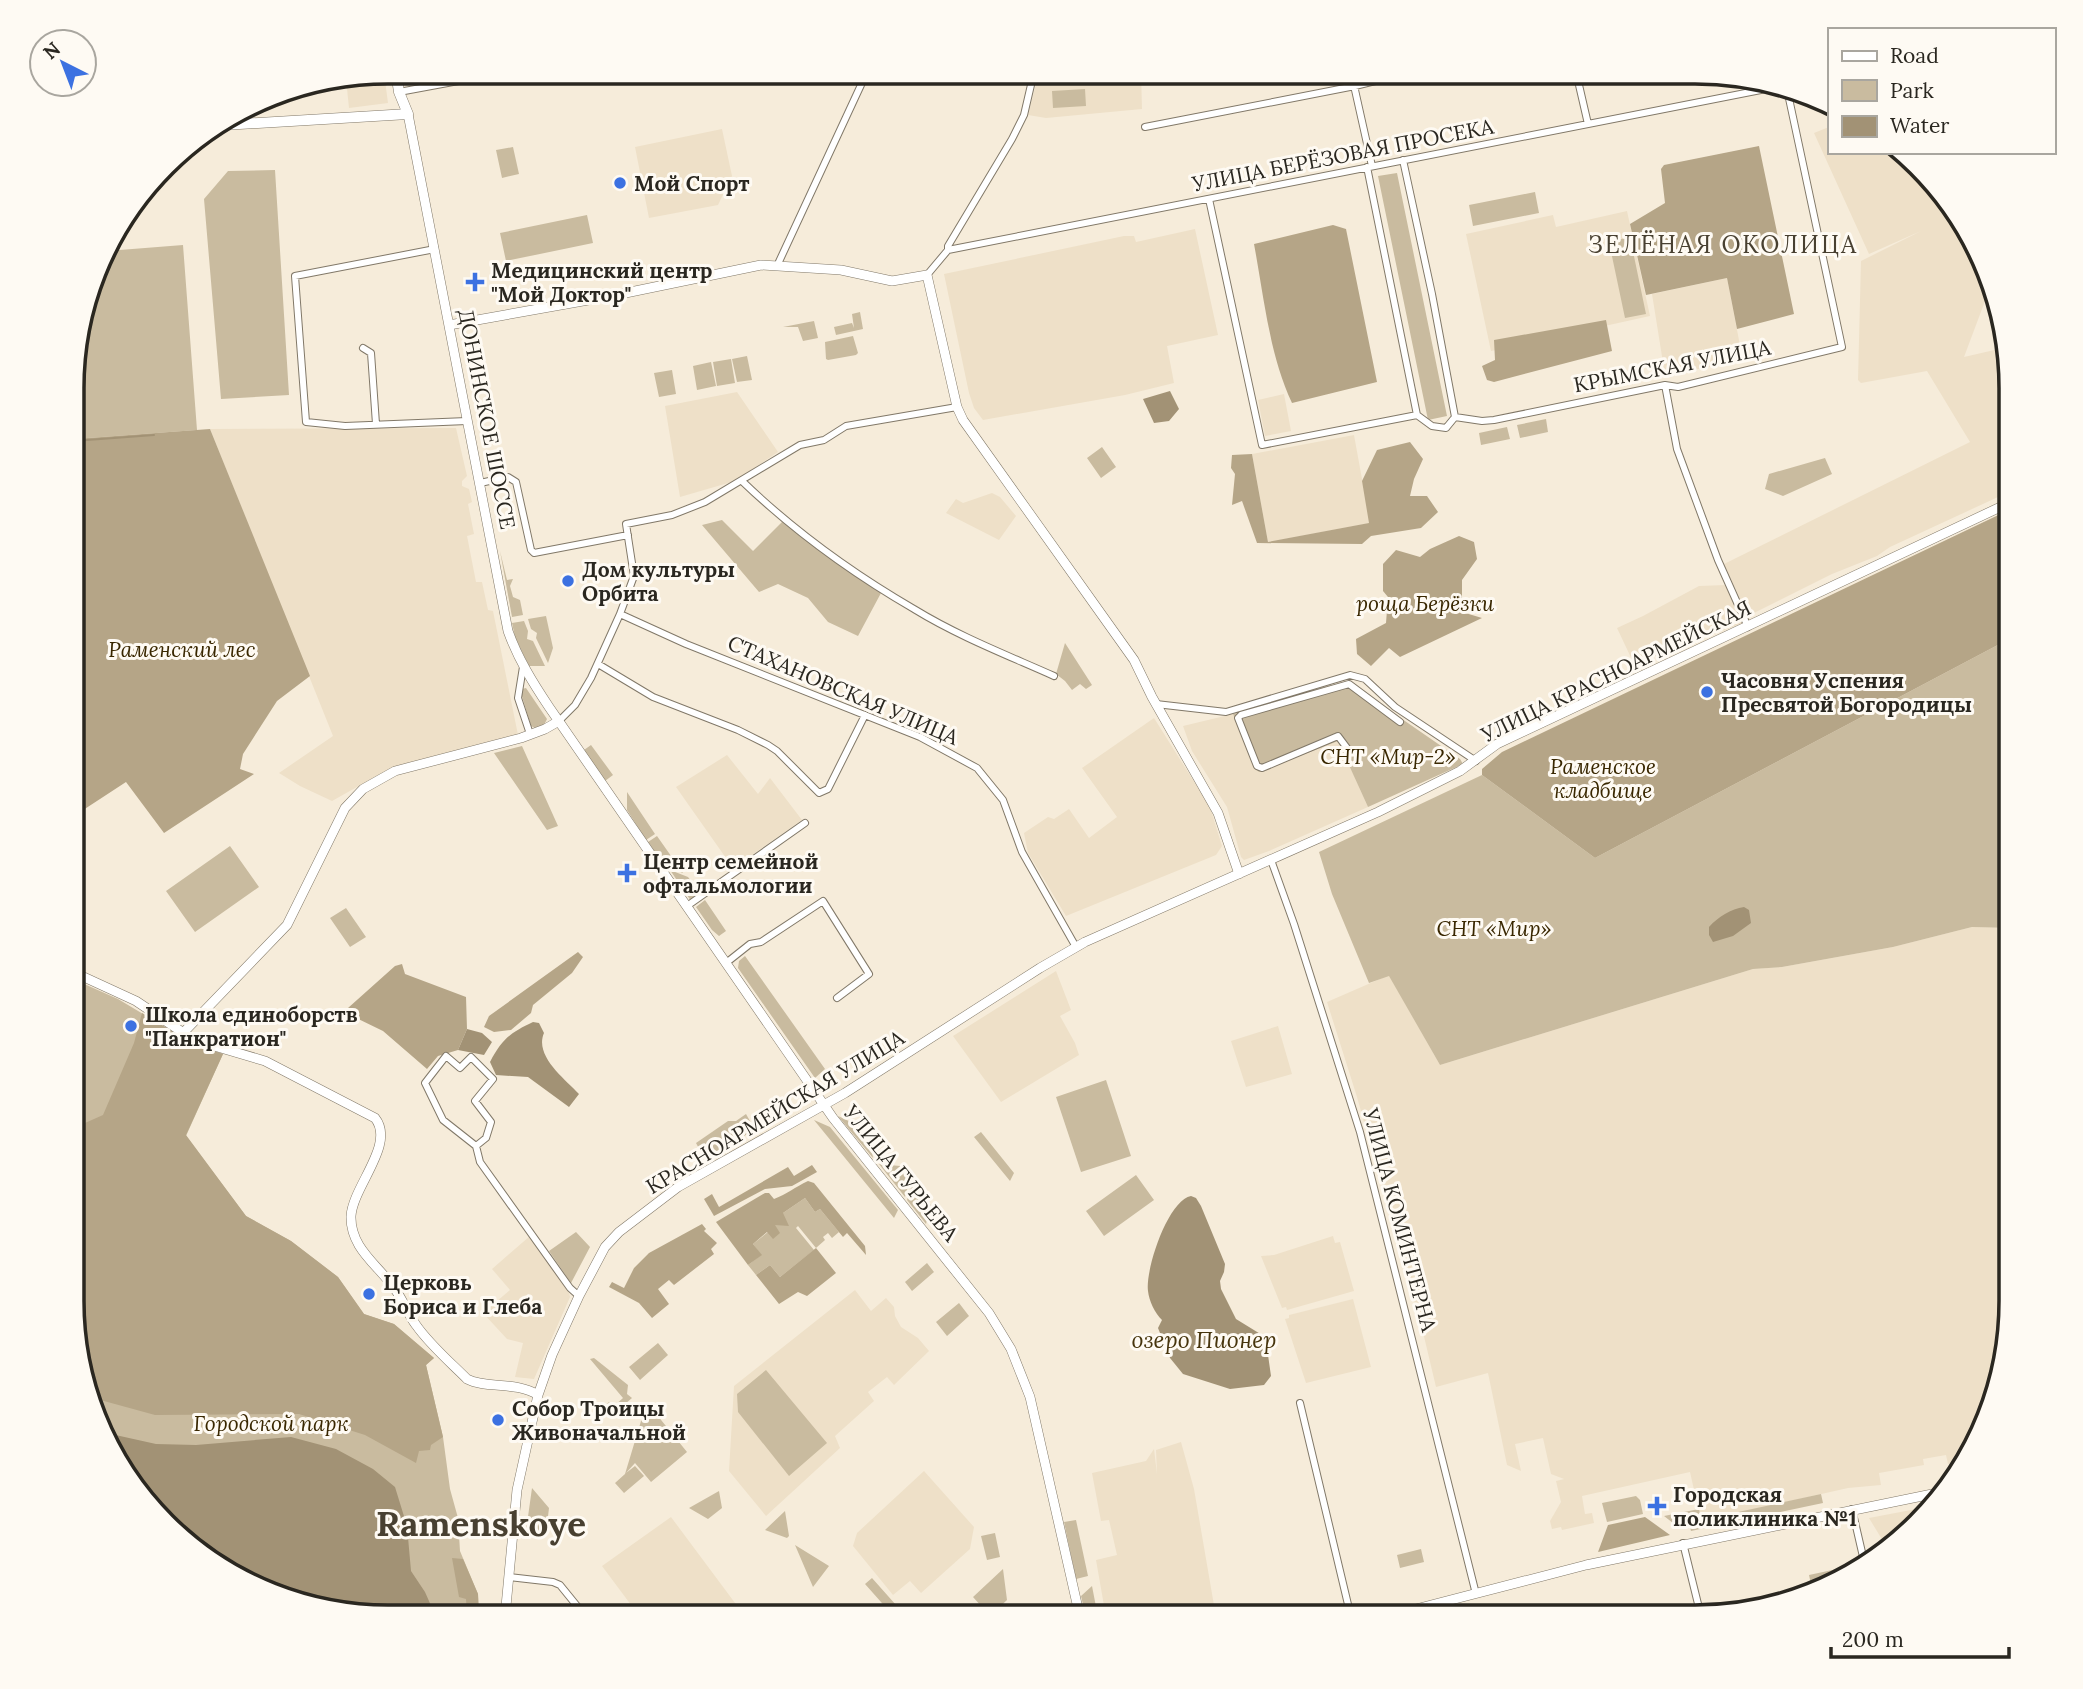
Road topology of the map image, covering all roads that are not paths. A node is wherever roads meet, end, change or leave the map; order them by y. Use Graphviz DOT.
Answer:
graph roads {
  1 [pos="398,84"];
  2 [pos="442,84"];
  3 [pos="861,84"];
  4 [pos="1031,84"];
  5 [pos="1363,84"];
  6 [pos="1579,84"];
  7 [pos="1355,86"];
  8 [pos="1757,91"];
  9 [pos="399,92"];
  10 [pos="1789,99"];
  11 [pos="408,114"];
  12 [pos="238,124"];
  13 [pos="1588,124"];
  14 [pos="1145,127"];
  15 [pos="1403,160"];
  16 [pos="1370,167"];
  17 [pos="1209,199"];
  18 [pos="435,249"];
  19 [pos="948,250"];
  20 [pos="777,266"];
  21 [pos="926,277"];
  22 [pos="449,325"];
  23 [pos="363,348"];
  24 [pos="1665,384"];
  25 [pos="957,407"];
  26 [pos="1418,415"];
  27 [pos="1455,417"];
  28 [pos="467,421"];
  29 [pos="376,424"];
  30 [pos="742,481"];
  31 [pos="480,483"];
  32 [pos="1999,508"];
  33 [pos="628,536"];
  34 [pos="620,614"];
  35 [pos="1748,626"];
  36 [pos="598,664"];
  37 [pos="523,667"];
  38 [pos="1054,676"];
  39 [pos="1156,704"];
  40 [pos="865,715"];
  41 [pos="559,721"];
  42 [pos="1400,722"];
  43 [pos="530,734"];
  44 [pos="1347,748"];
  45 [pos="1476,761"];
  46 [pos="805,823"];
  47 [pos="1271,860"];
  48 [pos="1239,874"];
  49 [pos="687,906"];
  50 [pos="1076,947"];
  51 [pos="726,963"];
  52 [pos="84,977"];
  53 [pos="837,998"];
  54 [pos="183,1033"];
  55 [pos="824,1105"];
  56 [pos="476,1146"];
  57 [pos="579,1296"];
  58 [pos="538,1395"];
  59 [pos="1300,1403"];
  60 [pos="1929,1494"];
  61 [pos="1852,1509"];
  62 [pos="1683,1543"];
  63 [pos="1863,1555"];
  64 [pos="509,1577"];
  65 [pos="1476,1594"];
  66 [pos="506,1605"];
  67 [pos="576,1605"];
  68 [pos="1077,1605"];
  69 [pos="1349,1605"];
  70 [pos="1432,1605"];
  71 [pos="1698,1605"];
  1 -- 9 [label="main road, ДОНИНСКОЕ ШОССЕ"];
  2 -- 9 [label="street"];
  3 -- 20 [label="street"];
  4 -- 19 [label="street"];
  5 -- 7 [label="street"];
  6 -- 13 [label="street"];
  7 -- 14 [label="street"];
  7 -- 16 [label="street"];
  8 -- 13 [label="street, УЛИЦА БЕРЁЗОВАЯ ПРОСЕКА"];
  9 -- 11 [label="main road, ДОНИНСКОЕ ШОССЕ"];
  10 -- 24 [label="street, КРЫМСКАЯ УЛИЦА"];
  11 -- 12 [label="main road"];
  11 -- 18 [label="main road, ДОНИНСКОЕ ШОССЕ"];
  13 -- 15 [label="street, УЛИЦА БЕРЁЗОВАЯ ПРОСЕКА"];
  15 -- 16 [label="street, УЛИЦА БЕРЁЗОВАЯ ПРОСЕКА"];
  15 -- 27 [label="street"];
  16 -- 17 [label="street, УЛИЦА БЕРЁЗОВАЯ ПРОСЕКА"];
  16 -- 26 [label="street"];
  17 -- 19 [label="street, УЛИЦА БЕРЁЗОВАЯ ПРОСЕКА"];
  17 -- 26 [label="street"];
  18 -- 22 [label="main road, ДОНИНСКОЕ ШОССЕ"];
  18 -- 29 [label="street"];
  19 -- 21 [label="street"];
  20 -- 21 [label="main road"];
  20 -- 22 [label="main road"];
  21 -- 25 [label="main road"];
  22 -- 28 [label="main road, ДОНИНСКОЕ ШОССЕ"];
  23 -- 29 [label="street"];
  24 -- 27 [label="street, КРЫМСКАЯ УЛИЦА"];
  24 -- 35 [label="street"];
  25 -- 30 [label="street"];
  25 -- 39 [label="main road"];
  26 -- 27 [label="street"];
  28 -- 29 [label="street"];
  28 -- 31 [label="main road, ДОНИНСКОЕ ШОССЕ"];
  30 -- 33 [label="street"];
  30 -- 38 [label="street"];
  31 -- 33 [label="street"];
  31 -- 37 [label="main road, ДОНИНСКОЕ ШОССЕ"];
  32 -- 35 [label="main road, УЛИЦА КРАСНОАРМЕЙСКАЯ"];
  33 -- 34 [label="street"];
  34 -- 36 [label="street"];
  34 -- 40 [label="street, СТАХАНОВСКАЯ УЛИЦА"];
  35 -- 45 [label="main road, УЛИЦА КРАСНОАРМЕЙСКАЯ"];
  36 -- 40 [label="street"];
  36 -- 41 [label="street"];
  37 -- 41 [label="main road, ДОНИНСКОЕ ШОССЕ"];
  37 -- 43 [label="street"];
  39 -- 45 [label="street"];
  39 -- 48 [label="main road"];
  40 -- 50 [label="street, СТАХАНОВСКАЯ УЛИЦА"];
  41 -- 43 [label="main road"];
  41 -- 49 [label="main road, УЛИЦА ГУРЬЕВА"];
  42 -- 44 [label="street"];
  43 -- 54 [label="main road"];
  45 -- 47 [label="main road, УЛИЦА КРАСНОАРМЕЙСКАЯ"];
  46 -- 49 [label="street"];
  47 -- 48 [label="main road, УЛИЦА КРАСНОАРМЕЙСКАЯ"];
  47 -- 65 [label="street, УЛИЦА КОМИНТЕРНА"];
  48 -- 50 [label="main road, КРАСНОАРМЕЙСКАЯ УЛИЦА"];
  49 -- 51 [label="main road, УЛИЦА ГУРЬЕВА"];
  50 -- 55 [label="main road, КРАСНОАРМЕЙСКАЯ УЛИЦА"];
  51 -- 53 [label="street"];
  51 -- 55 [label="main road, УЛИЦА ГУРЬЕВА"];
  52 -- 54 [label="main road"];
  54 -- 58 [label="main road"];
  55 -- 57 [label="main road, КРАСНОАРМЕЙСКАЯ УЛИЦА"];
  55 -- 68 [label="main road, УЛИЦА ГУРЬЕВА"];
  56 -- 56 [label="street"];
  56 -- 57 [label="street"];
  57 -- 58 [label="main road, КРАСНОАРМЕЙСКАЯ УЛИЦА"];
  58 -- 64 [label="main road, КРАСНОАРМЕЙСКАЯ УЛИЦА"];
  59 -- 69 [label="street"];
  60 -- 61 [label="main road"];
  61 -- 62 [label="main road"];
  61 -- 63 [label="street"];
  62 -- 65 [label="main road"];
  62 -- 71 [label="street"];
  64 -- 66 [label="main road, КРАСНОАРМЕЙСКАЯ УЛИЦА"];
  64 -- 67 [label="street"];
  65 -- 70 [label="main road"];
}
